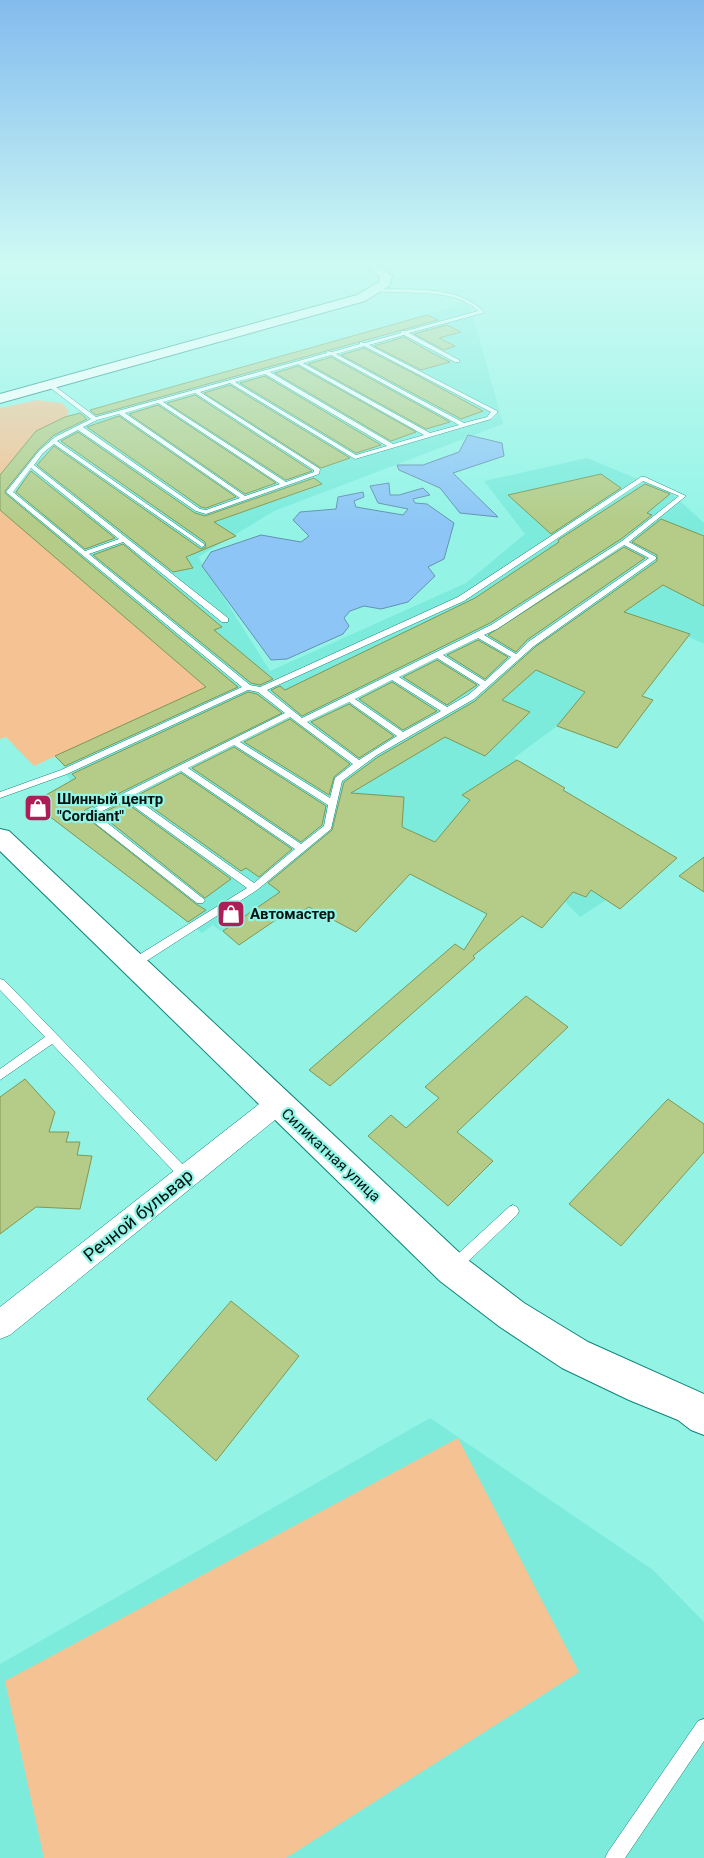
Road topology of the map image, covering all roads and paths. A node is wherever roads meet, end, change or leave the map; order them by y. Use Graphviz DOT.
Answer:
graph roads {
  1 [pos="172,351"];
  2 [pos="334,351"];
  3 [pos="377,351"];
  4 [pos="438,351"];
  5 [pos="329,352"];
  6 [pos="457,361"];
  7 [pos="297,362"];
  8 [pos="264,371"];
  9 [pos="230,381"];
  10 [pos="50,385"];
  11 [pos="195,391"];
  12 [pos="0,399"];
  13 [pos="158,401"];
  14 [pos="120,412"];
  15 [pos="95,419"];
  16 [pos="463,426"];
  17 [pos="78,427"];
  18 [pos="429,435"];
  19 [pos="54,441"];
  20 [pos="393,447"];
  21 [pos="31,465"];
  22 [pos="285,484"];
  23 [pos="244,498"];
  24 [pos="124,539"];
  25 [pos="624,542"];
  26 [pos="202,545"];
  27 [pos="84,554"];
  28 [pos="226,620"];
  29 [pos="478,635"];
  30 [pos="437,655"];
  31 [pos="516,657"];
  32 [pos="393,677"];
  33 [pos="485,684"];
  34 [pos="247,687"];
  35 [pos="261,690"];
  36 [pos="349,698"];
  37 [pos="447,711"];
  38 [pos="292,713"];
  39 [pos="301,722"];
  40 [pos="403,736"];
  41 [pos="235,742"];
  42 [pos="359,764"];
  43 [pos="182,768"];
  44 [pos="0,795"];
  45 [pos="126,796"];
  46 [pos="332,804"];
  47 [pos="0,836"];
  48 [pos="301,849"];
  49 [pos="254,888"];
  50 [pos="200,900"];
  51 [pos="132,964"];
  52 [pos="0,984"];
  53 [pos="53,1038"];
  54 [pos="0,1074"];
  55 [pos="277,1104"];
  56 [pos="186,1176"];
  57 [pos="513,1211"];
  58 [pos="452,1269"];
  59 [pos="0,1326"];
  60 [pos="700,1405"];
  61 [pos="704,1727"];
  62 [pos="614,1858"];
  1 -- 10 [label="street"];
  2 -- 5 [label="lane"];
  3 -- 16 [label="lane"];
  4 -- 6 [label="lane"];
  5 -- 7 [label="lane"];
  5 -- 16 [label="lane"];
  7 -- 8 [label="lane"];
  7 -- 18 [label="lane"];
  8 -- 9 [label="lane"];
  8 -- 20 [label="lane"];
  9 -- 11 [label="lane"];
  9 -- 20 [label="lane"];
  10 -- 12 [label="street"];
  10 -- 15 [label="lane"];
  11 -- 13 [label="lane"];
  11 -- 22 [label="lane"];
  13 -- 14 [label="lane"];
  13 -- 22 [label="lane"];
  14 -- 15 [label="lane"];
  14 -- 23 [label="lane"];
  15 -- 17 [label="lane"];
  16 -- 18 [label="lane"];
  17 -- 19 [label="lane"];
  17 -- 23 [label="lane"];
  18 -- 20 [label="lane"];
  19 -- 21 [label="lane"];
  19 -- 26 [label="lane"];
  21 -- 24 [label="lane"];
  21 -- 27 [label="lane"];
  22 -- 23 [label="lane"];
  24 -- 27 [label="lane"];
  24 -- 28 [label="lane"];
  25 -- 29 [label="lane"];
  25 -- 31 [label="lane"];
  25 -- 35 [label="lane"];
  27 -- 34 [label="lane"];
  29 -- 30 [label="lane"];
  29 -- 31 [label="lane"];
  30 -- 32 [label="lane"];
  30 -- 33 [label="lane"];
  31 -- 33 [label="lane"];
  32 -- 36 [label="lane"];
  32 -- 37 [label="lane"];
  33 -- 37 [label="lane"];
  34 -- 35 [label="lane"];
  34 -- 44 [label="lane"];
  35 -- 38 [label="lane"];
  36 -- 39 [label="lane"];
  36 -- 40 [label="lane"];
  37 -- 40 [label="lane"];
  38 -- 39 [label="lane"];
  38 -- 41 [label="lane"];
  39 -- 42 [label="lane"];
  40 -- 42 [label="lane"];
  41 -- 43 [label="lane"];
  41 -- 46 [label="lane"];
  42 -- 46 [label="lane"];
  43 -- 45 [label="lane"];
  43 -- 48 [label="lane"];
  45 -- 49 [label="lane"];
  45 -- 50 [label="lane"];
  46 -- 48 [label="lane"];
  47 -- 51 [label="street, Силикатная улица"];
  48 -- 49 [label="lane"];
  49 -- 51 [label="lane"];
  51 -- 55 [label="street, Силикатная улица"];
  52 -- 53 [label="lane"];
  53 -- 54 [label="lane"];
  53 -- 56 [label="lane"];
  55 -- 56 [label="street, Речной бульвар"];
  55 -- 58 [label="street, Силикатная улица"];
  56 -- 59 [label="street, Речной бульвар"];
  57 -- 58 [label="lane"];
  58 -- 60 [label="street, Силикатная улица"];
  61 -- 62 [label="lane"];
}
